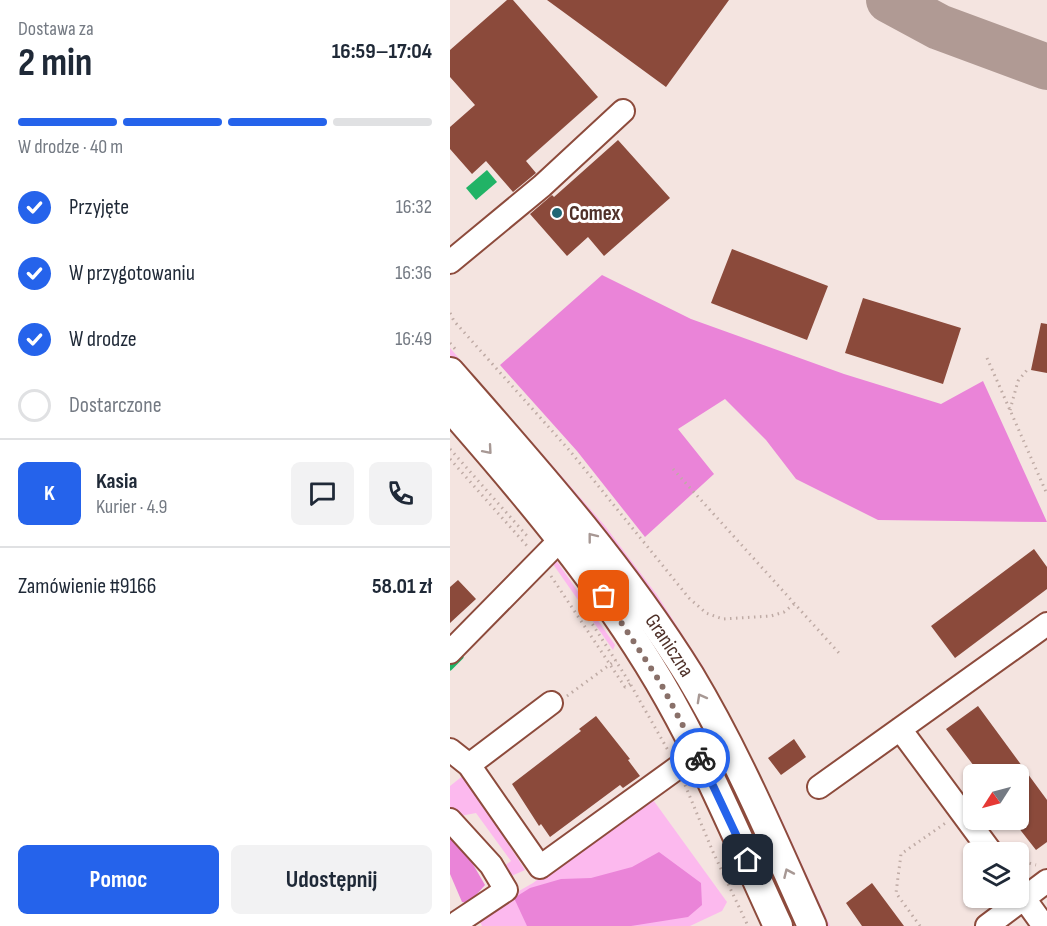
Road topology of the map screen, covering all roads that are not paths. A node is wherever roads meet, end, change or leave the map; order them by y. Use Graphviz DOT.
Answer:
graph roads {
  1 [pos="623,111"];
  2 [pos="450,262"];
  3 [pos="450,372"];
  4 [pos="450,407"];
  5 [pos="562,538"];
  6 [pos="1047,624"];
  7 [pos="450,652"];
  8 [pos="551,703"];
  9 [pos="900,729"];
  10 [pos="450,750"];
  11 [pos="688,762"];
  12 [pos="469,765"];
  13 [pos="819,787"];
  14 [pos="450,820"];
  15 [pos="984,842"];
  16 [pos="1045,874"];
  17 [pos="1029,888"];
  18 [pos="1029,904"];
  19 [pos="1007,908"];
  20 [pos="456,918"];
  21 [pos="778,926"];
  22 [pos="812,926"];
  23 [pos="987,926"];
  24 [pos="1044,926"];
  1 -- 2 [label="street"];
  22 -- 3 [label="main road, Graniczna, one-way"];
  4 -- 5 [label="main road, Graniczna, one-way"];
  5 -- 7 [label="street"];
  5 -- 11 [label="main road, Graniczna"];
  6 -- 9 [label="street"];
  8 -- 12 [label="street"];
  9 -- 13 [label="street"];
  9 -- 15 [label="street"];
  10 -- 12 [label="street"];
  11 -- 12 [label="street"];
  11 -- 21 [label="main road, Graniczna"];
  14 -- 20 [label="street"];
  16 -- 17 [label="street"];
  18 -- 24 [label="street"];
  19 -- 23 [label="street"];
}
